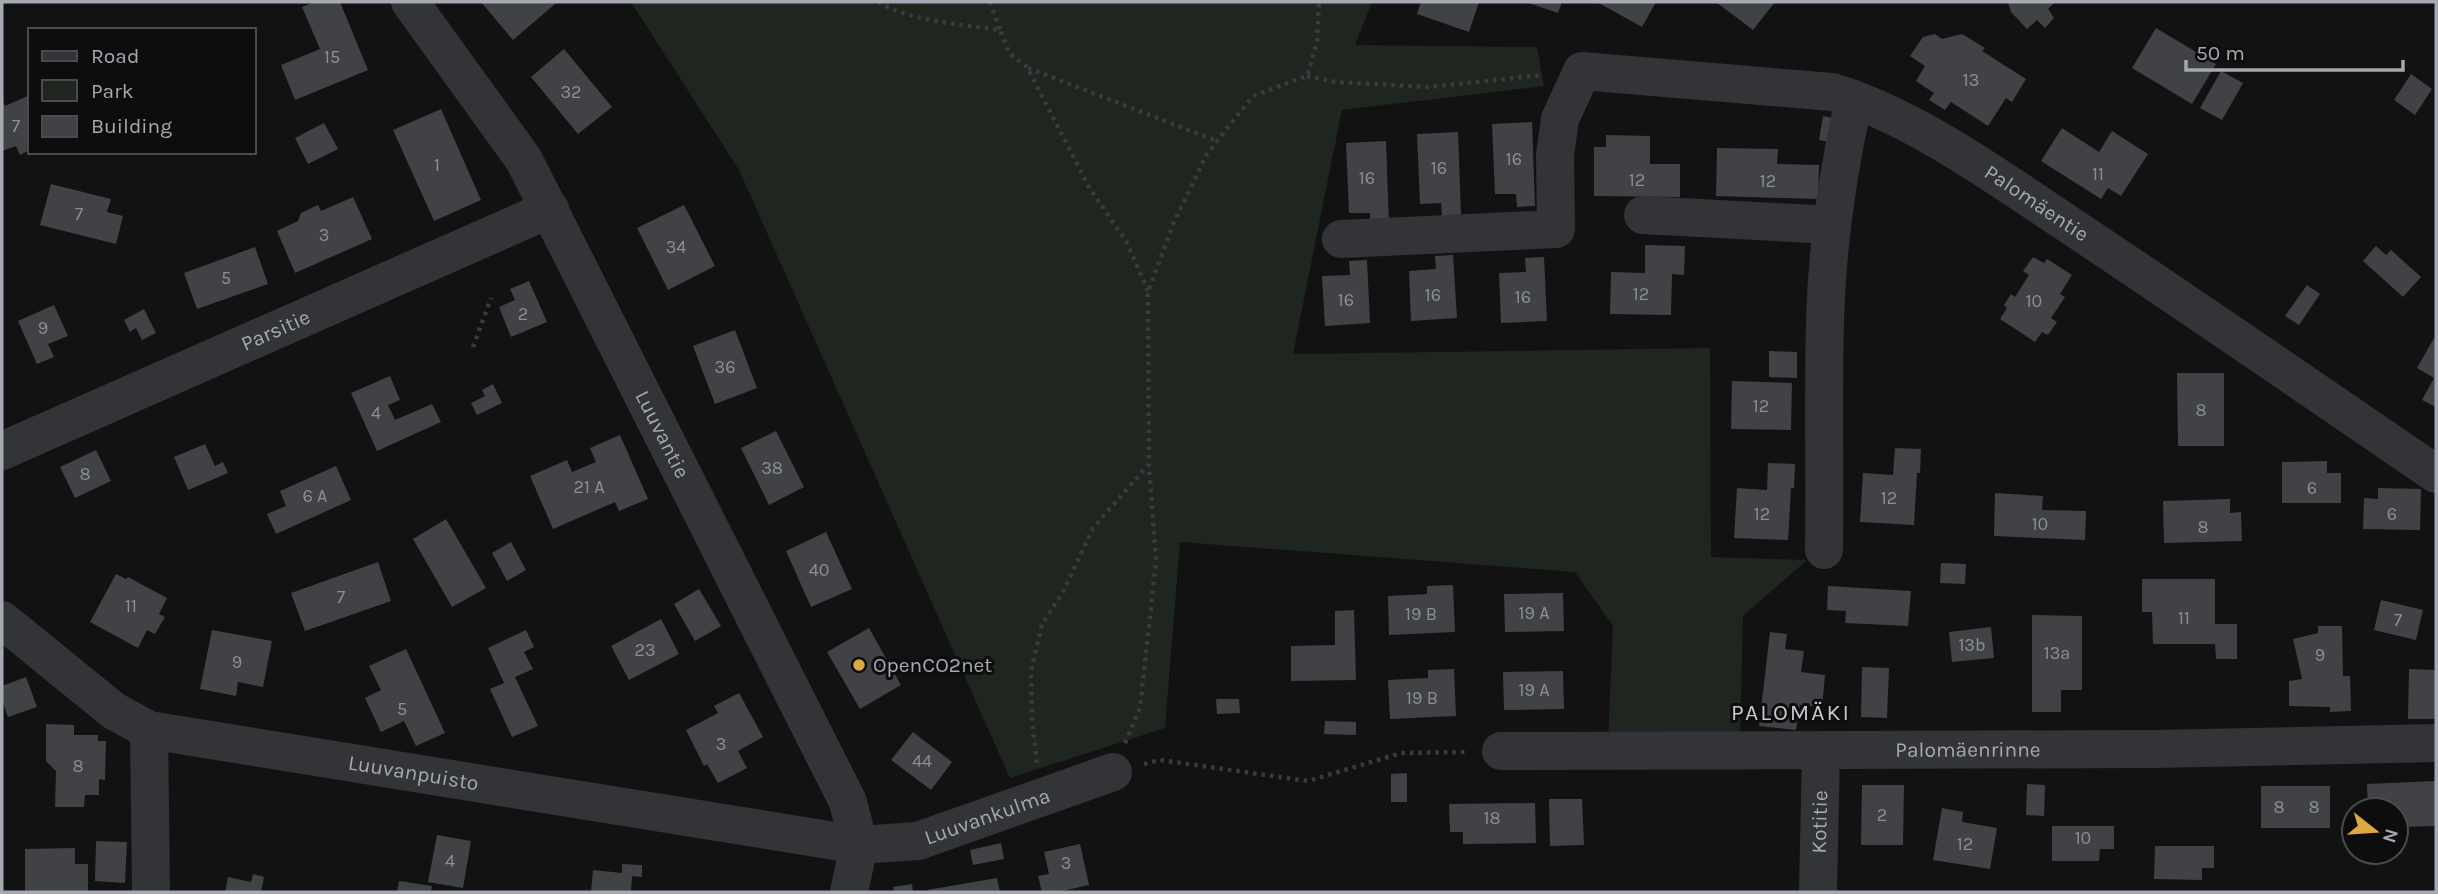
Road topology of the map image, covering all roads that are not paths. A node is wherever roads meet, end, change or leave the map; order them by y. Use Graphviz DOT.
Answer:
graph roads {
  1 [pos="410,2"];
  2 [pos="1854,99"];
  3 [pos="550,209"];
  4 [pos="1643,215"];
  5 [pos="1832,225"];
  6 [pos="1341,239"];
  7 [pos="2,451"];
  8 [pos="2436,474"];
  9 [pos="1824,550"];
  10 [pos="2,620"];
  11 [pos="149,730"];
  12 [pos="2436,743"];
  13 [pos="1501,751"];
  14 [pos="1821,752"];
  15 [pos="1113,772"];
  16 [pos="859,845"];
  17 [pos="151,892"];
  18 [pos="849,892"];
  19 [pos="1818,892"];
  1 -- 3 [label="street, Luuvantie"];
  2 -- 5 [label="street"];
  2 -- 6 [label="street, Palomäentie"];
  2 -- 8 [label="street, Palomäentie"];
  3 -- 7 [label="street, Parsitie"];
  3 -- 16 [label="street, Luuvantie"];
  4 -- 5 [label="street"];
  5 -- 9 [label="street"];
  10 -- 11 [label="street, Luuvanpuisto"];
  11 -- 16 [label="street, Luuvanpuisto"];
  11 -- 17 [label="street"];
  12 -- 14 [label="street, Palomäenrinne"];
  13 -- 14 [label="street, Palomäenrinne"];
  14 -- 19 [label="street, Kotitie"];
  15 -- 16 [label="street, Luuvankulma"];
  16 -- 18 [label="street, Luuvantie"];
}
